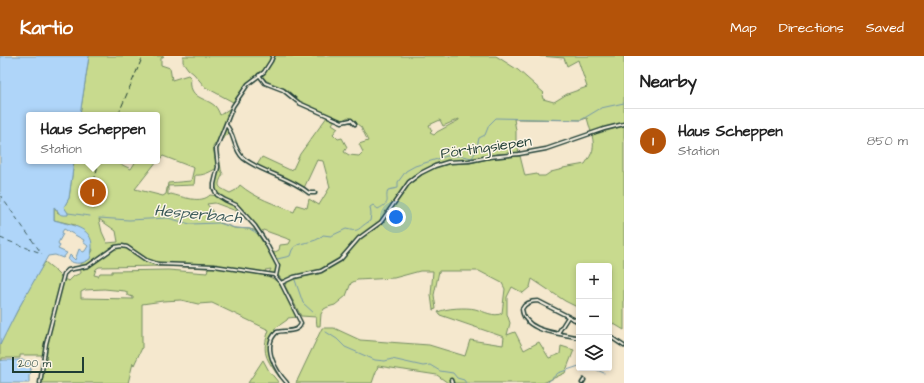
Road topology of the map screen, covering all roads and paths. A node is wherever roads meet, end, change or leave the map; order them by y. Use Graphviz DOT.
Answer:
graph roads {
  1 [pos="273,56"];
  2 [pos="259,75"];
  3 [pos="226,124"];
  4 [pos="355,124"];
  5 [pos="624,124"];
  6 [pos="315,193"];
  7 [pos="276,276"];
  8 [pos="281,283"];
  9 [pos="568,317"];
  10 [pos="576,321"];
  11 [pos="558,333"];
  12 [pos="576,337"];
  13 [pos="612,338"];
  14 [pos="624,346"];
  15 [pos="450,380"];
  16 [pos="584,380"];
  17 [pos="40,383"];
  18 [pos="287,383"];
  19 [pos="452,383"];
  20 [pos="582,383"];
  1 -- 2 [label="street"];
  2 -- 3 [label="street"];
  2 -- 4 [label="street"];
  3 -- 6 [label="street"];
  3 -- 7 [label="street"];
  5 -- 8 [label="street, Pörtingsiepen"];
  7 -- 8 [label="street"];
  7 -- 17 [label="street"];
  8 -- 18 [label="street"];
  9 -- 10 [label="street"];
  9 -- 11 [label="street"];
  9 -- 11 [label="street"];
  11 -- 12 [label="street"];
  13 -- 14 [label="street"];
  15 -- 19 [label="street"];
  16 -- 20 [label="street"];
}
